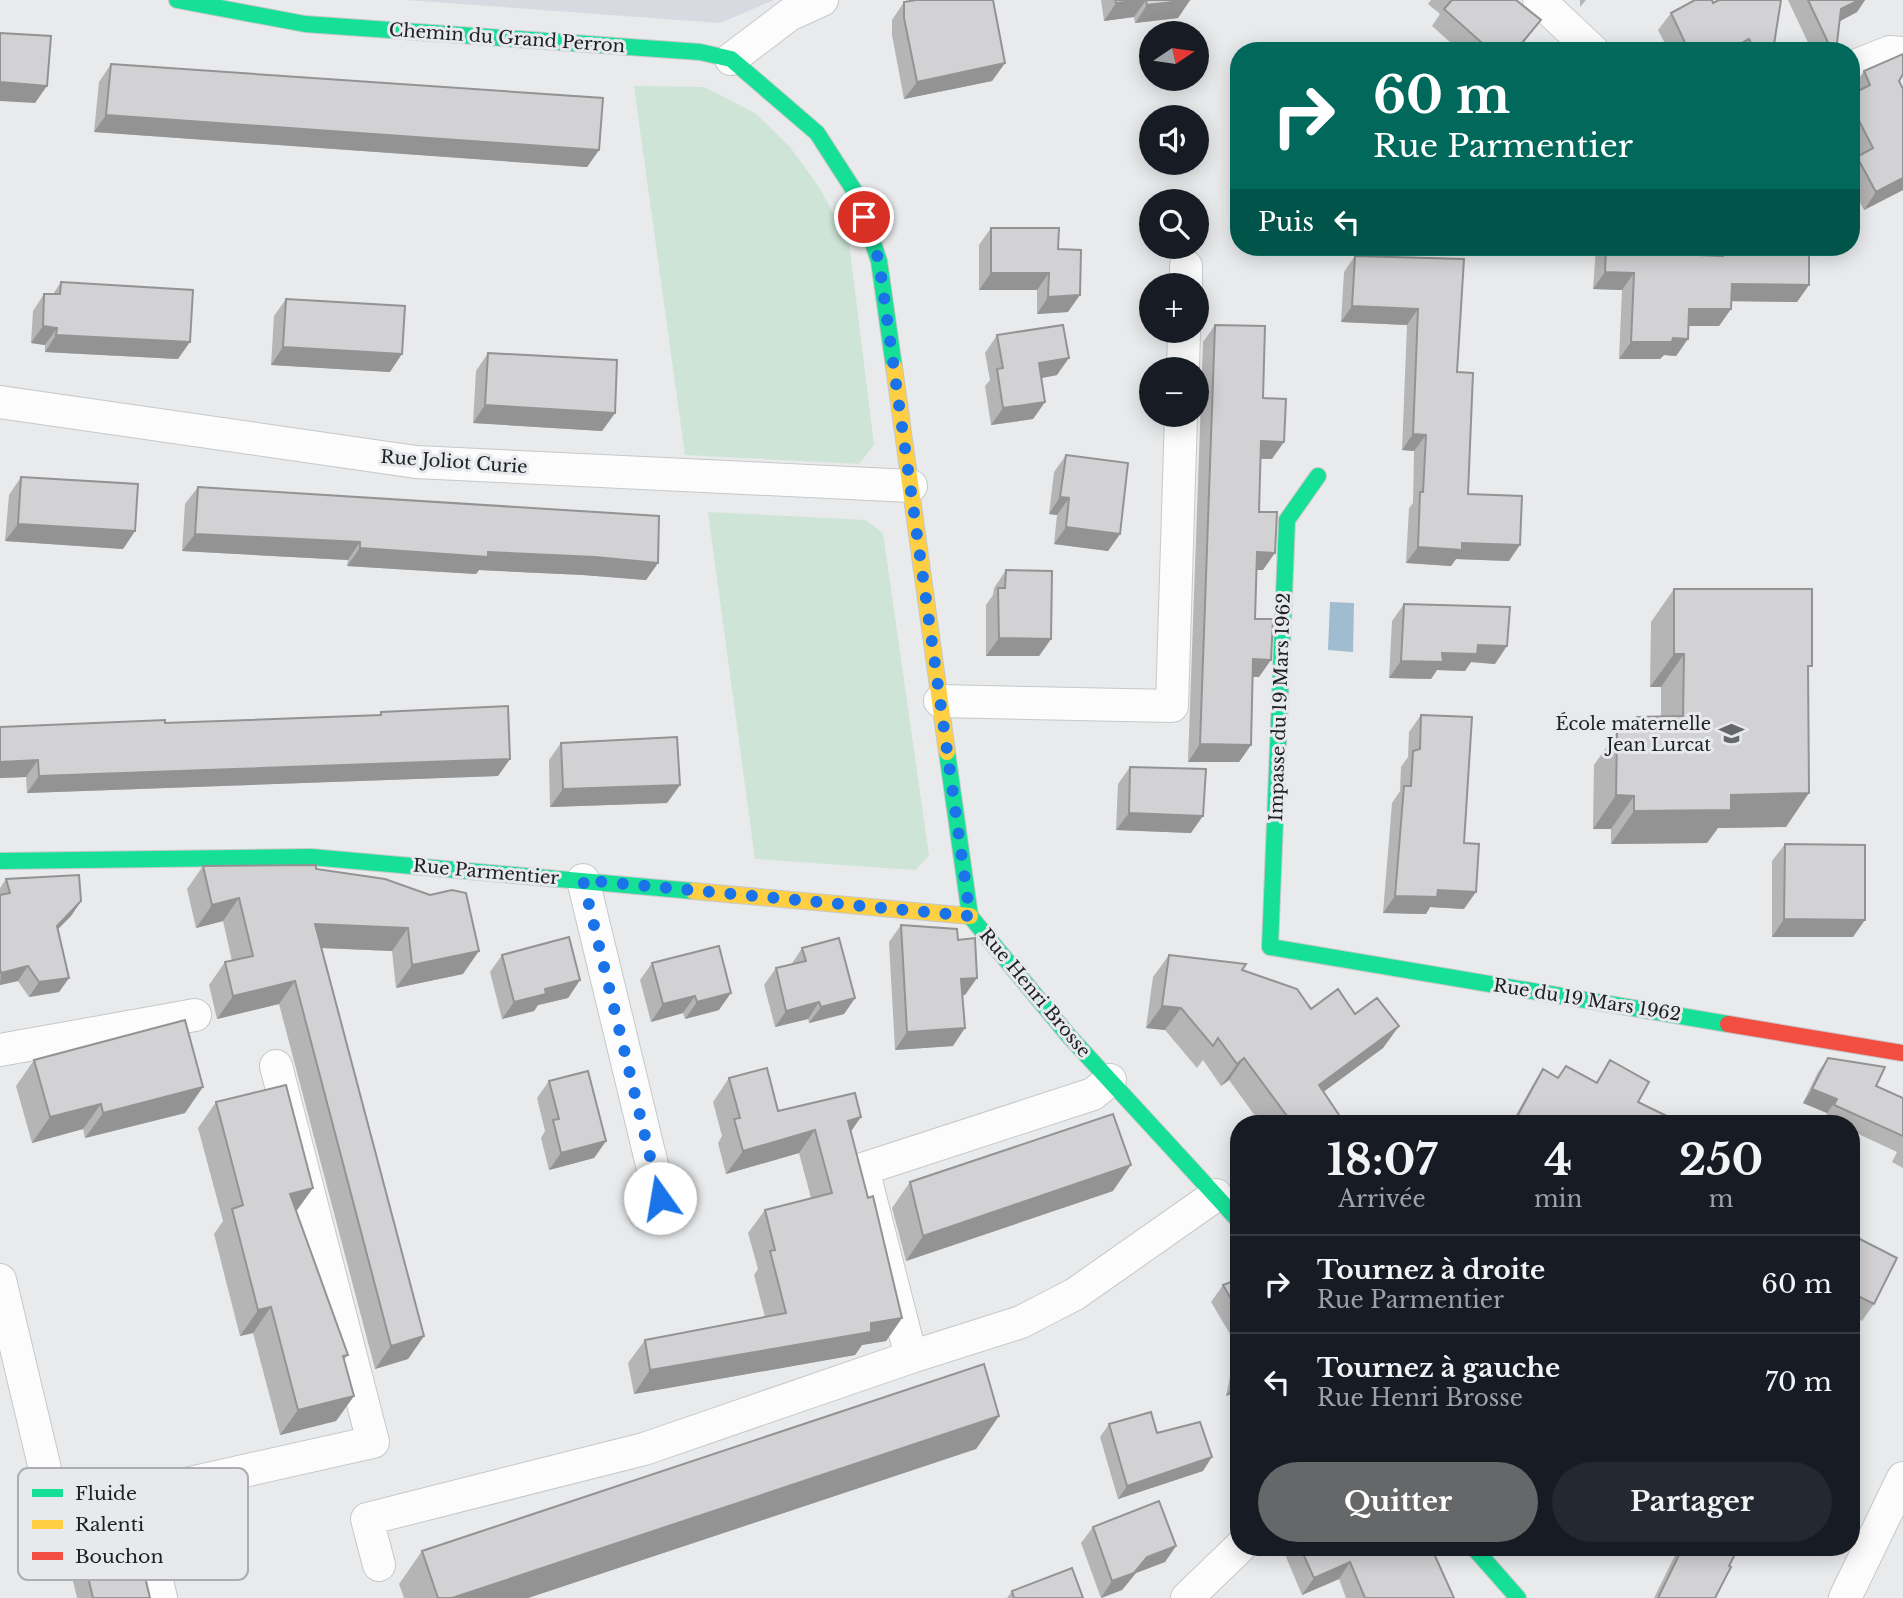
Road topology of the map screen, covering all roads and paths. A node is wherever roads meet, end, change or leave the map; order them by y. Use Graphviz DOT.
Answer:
graph roads {
  1 [pos="177,0"];
  2 [pos="822,0"];
  3 [pos="1539,0"];
  4 [pos="1583,42"];
  5 [pos="1903,53"];
  6 [pos="731,59"];
  7 [pos="1860,64"];
  8 [pos="0,402"];
  9 [pos="1181,427"];
  10 [pos="1318,476"];
  11 [pos="911,486"];
  12 [pos="940,701"];
  13 [pos="0,861"];
  14 [pos="583,880"];
  15 [pos="970,916"];
  16 [pos="1270,947"];
  17 [pos="195,1015"];
  18 [pos="0,1050"];
  19 [pos="1903,1053"];
  20 [pos="276,1066"];
  21 [pos="1110,1080"];
  22 [pos="1216,1195"];
  23 [pos="1230,1210"];
  24 [pos="645,1214"];
  25 [pos="0,1280"];
  26 [pos="911,1357"];
  27 [pos="45,1468"];
  28 [pos="248,1471"];
  29 [pos="1903,1478"];
  30 [pos="1231,1556"];
  31 [pos="1481,1556"];
  32 [pos="379,1565"];
  33 [pos="157,1580"];
  34 [pos="161,1598"];
  35 [pos="1187,1598"];
  36 [pos="1518,1598"];
  37 [pos="1845,1598"];
  1 -- 6 [label="street, Chemin du Grand Perron"];
  2 -- 6 [label="street"];
  3 -- 4 [label="street"];
  5 -- 7 [label="street"];
  6 -- 11 [label="street, Rue Henri Brosse"];
  8 -- 11 [label="street, Rue Joliot Curie"];
  9 -- 12 [label="street"];
  10 -- 16 [label="street, Impasse du 19 Mars 1962"];
  11 -- 12 [label="street, Rue Henri Brosse"];
  12 -- 15 [label="street, Rue Henri Brosse"];
  13 -- 14 [label="street, Rue Parmentier"];
  14 -- 15 [label="street, Rue Parmentier"];
  14 -- 24 [label="street"];
  15 -- 21 [label="street, Rue Henri Brosse"];
  16 -- 19 [label="street, Rue du 19 Mars 1962"];
  17 -- 18 [label="street"];
  20 -- 28 [label="street"];
  21 -- 22 [label="street, Rue Henri Brosse"];
  21 -- 26 [label="street"];
  22 -- 23 [label="street, Rue Henri Brosse"];
  22 -- 26 [label="street"];
  25 -- 27 [label="street"];
  26 -- 32 [label="street"];
  29 -- 37 [label="street"];
  30 -- 35 [label="street"];
  31 -- 36 [label="street"];
  33 -- 34 [label="street"];
}
